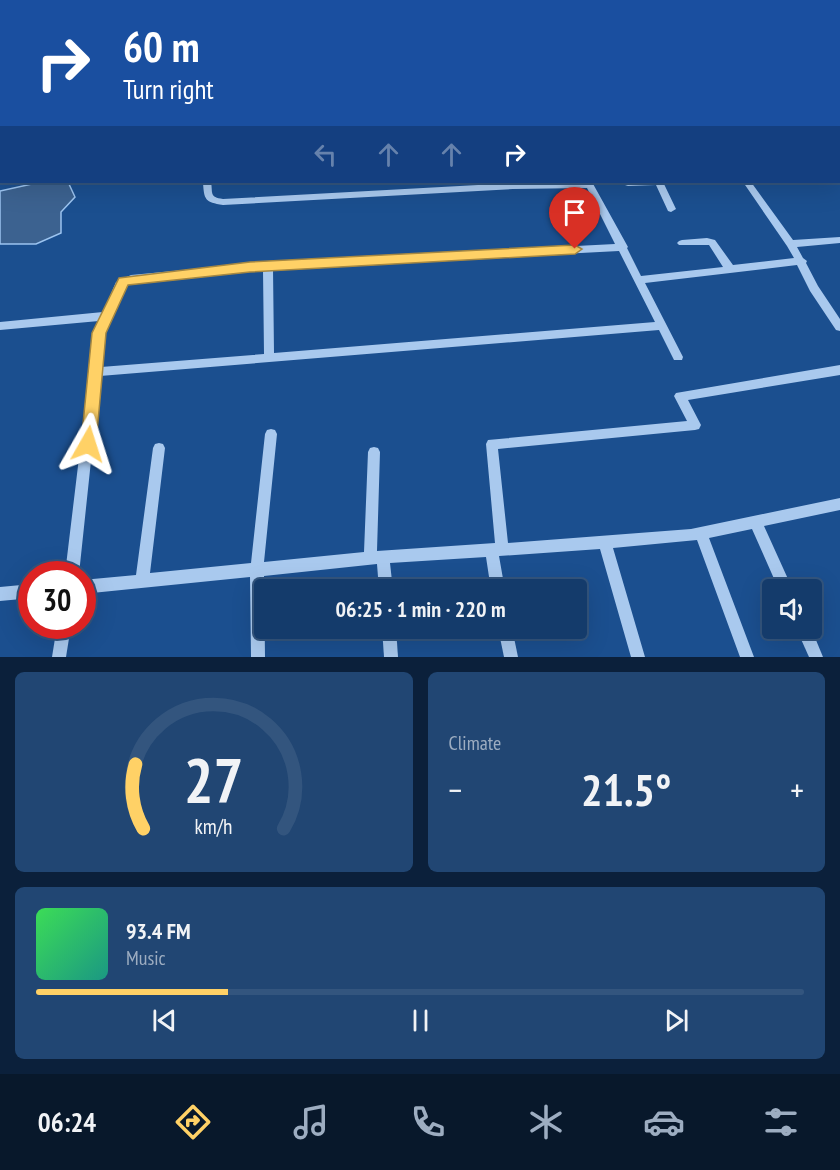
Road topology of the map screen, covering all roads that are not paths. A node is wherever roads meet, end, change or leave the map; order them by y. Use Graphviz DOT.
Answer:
graph roads {
  1 [pos="207,183"];
  2 [pos="589,183"];
  3 [pos="660,183"];
  4 [pos="748,183"];
  5 [pos="670,209"];
  6 [pos="840,240"];
  7 [pos="682,243"];
  8 [pos="791,244"];
  9 [pos="623,247"];
  10 [pos="802,261"];
  11 [pos="268,266"];
  12 [pos="730,270"];
  13 [pos="639,280"];
  14 [pos="106,316"];
  15 [pos="0,326"];
  16 [pos="663,326"];
  17 [pos="840,327"];
  18 [pos="678,357"];
  19 [pos="269,358"];
  20 [pos="840,370"];
  21 [pos="95,372"];
  22 [pos="271,434"];
  23 [pos="159,448"];
  24 [pos="374,452"];
  25 [pos="840,504"];
  26 [pos="756,523"];
  27 [pos="701,533"];
  28 [pos="605,543"];
  29 [pos="496,550"];
  30 [pos="376,557"];
  31 [pos="73,561"];
  32 [pos="257,569"];
  33 [pos="383,579"];
  34 [pos="497,579"];
  35 [pos="781,579"];
  36 [pos="142,582"];
  37 [pos="96,586"];
  38 [pos="18,592"];
  39 [pos="0,594"];
  40 [pos="62,639"];
  41 [pos="390,639"];
  42 [pos="508,639"];
  43 [pos="808,639"];
  44 [pos="59,657"];
  45 [pos="258,657"];
  46 [pos="391,657"];
  47 [pos="511,657"];
  48 [pos="638,657"];
  49 [pos="747,657"];
  50 [pos="816,657"];
  1 -- 2 [label="street"];
  2 -- 9 [label="street"];
  3 -- 5 [label="street"];
  4 -- 8 [label="street"];
  6 -- 8 [label="street"];
  7 -- 12 [label="street"];
  8 -- 10 [label="street"];
  9 -- 11 [label="street"];
  9 -- 13 [label="street"];
  10 -- 12 [label="street"];
  10 -- 17 [label="street"];
  11 -- 14 [label="street"];
  11 -- 19 [label="street"];
  12 -- 13 [label="street"];
  13 -- 16 [label="street"];
  14 -- 15 [label="street"];
  14 -- 21 [label="street"];
  16 -- 18 [label="street"];
  16 -- 19 [label="street"];
  19 -- 21 [label="street"];
  20 -- 29 [label="street"];
  21 -- 31 [label="street"];
  22 -- 32 [label="street"];
  23 -- 36 [label="street"];
  24 -- 30 [label="street"];
  25 -- 26 [label="street"];
  26 -- 27 [label="street"];
  26 -- 35 [label="street"];
  27 -- 28 [label="street"];
  27 -- 49 [label="street"];
  28 -- 29 [label="street"];
  28 -- 48 [label="street"];
  29 -- 30 [label="street"];
  29 -- 34 [label="street"];
  30 -- 32 [label="street"];
  30 -- 33 [label="street"];
  32 -- 36 [label="street"];
  32 -- 45 [label="street"];
  36 -- 37 [label="street"];
  38 -- 39 [label="street"];
  40 -- 44 [label="street"];
  41 -- 46 [label="street"];
  42 -- 47 [label="street"];
  43 -- 50 [label="street"];
}
